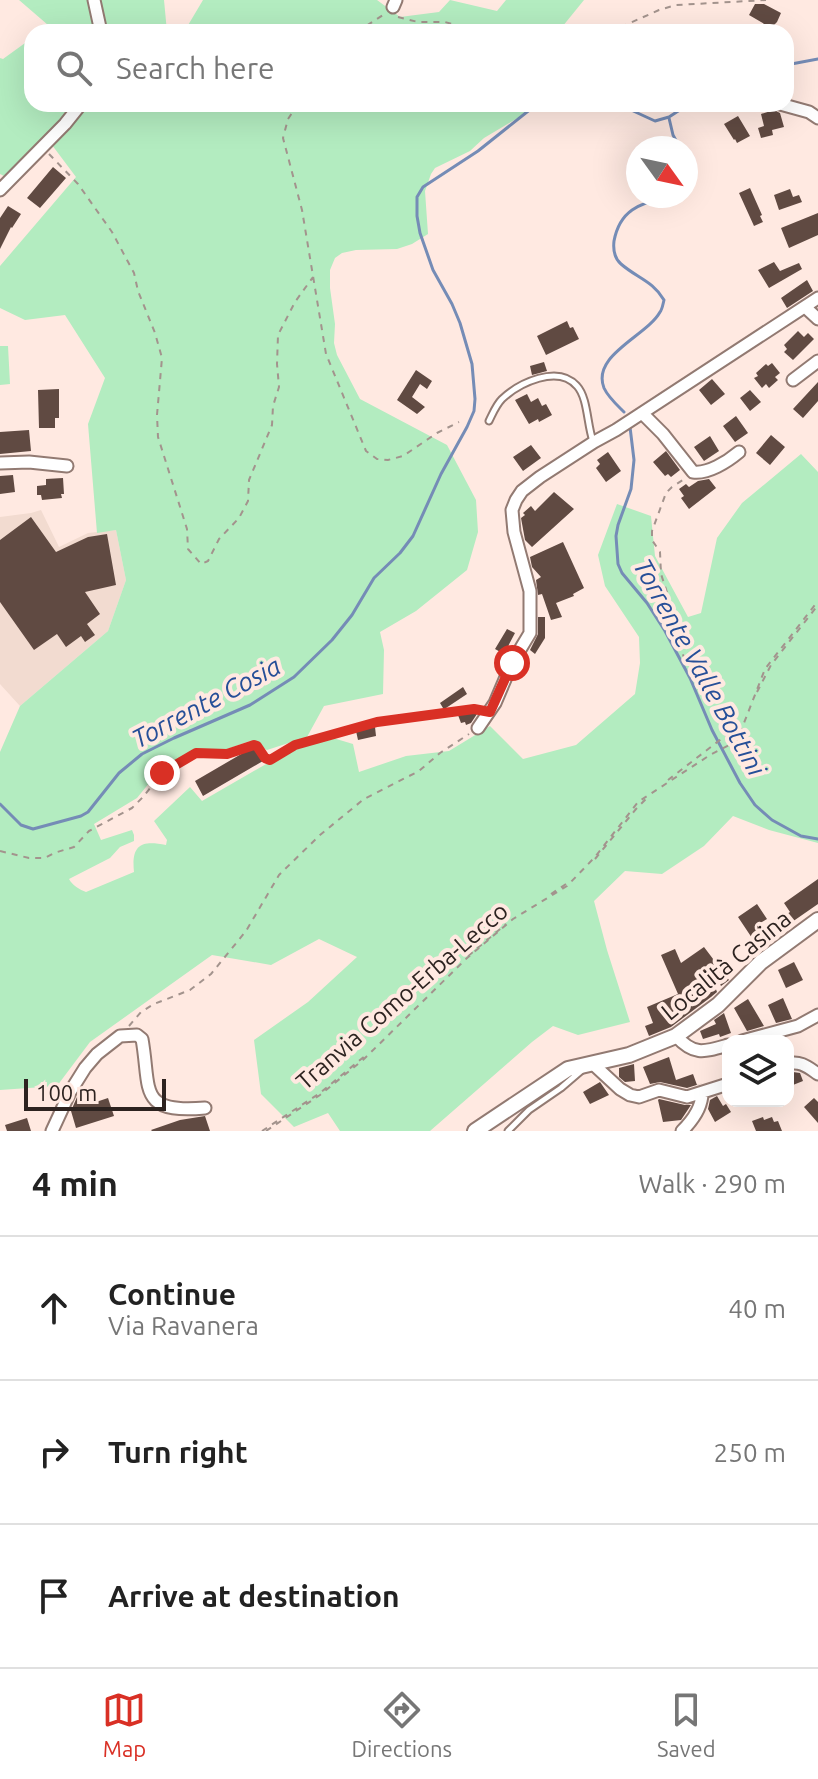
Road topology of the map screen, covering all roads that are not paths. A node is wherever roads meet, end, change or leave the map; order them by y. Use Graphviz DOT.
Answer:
graph roads {
  1 [pos="94,0"];
  2 [pos="99,24"];
  3 [pos="794,108"];
  4 [pos="74,112"];
  5 [pos="818,118"];
  6 [pos="0,190"];
  7 [pos="818,298"];
  8 [pos="805,307"];
  9 [pos="818,319"];
  10 [pos="818,361"];
  11 [pos="793,380"];
  12 [pos="638,415"];
  13 [pos="489,421"];
  14 [pos="594,442"];
  15 [pos="739,452"];
  16 [pos="0,463"];
  17 [pos="67,466"];
  18 [pos="478,728"];
  19 [pos="818,920"];
  20 [pos="818,1015"];
  21 [pos="764,1035"];
  22 [pos="676,1036"];
  23 [pos="722,1046"];
  24 [pos="794,1062"];
  25 [pos="589,1065"];
  26 [pos="818,1074"];
  27 [pos="722,1086"];
  28 [pos="702,1093"];
  29 [pos="205,1108"];
  30 [pos="52,1131"];
  31 [pos="475,1131"];
  32 [pos="508,1131"];
  33 [pos="682,1131"];
  1 -- 2 [label="street"];
  3 -- 5 [label="street"];
  4 -- 6 [label="street"];
  7 -- 8 [label="street"];
  8 -- 9 [label="street"];
  8 -- 12 [label="street"];
  10 -- 11 [label="street"];
  12 -- 14 [label="street"];
  12 -- 15 [label="street"];
  13 -- 14 [label="lane"];
  14 -- 18 [label="street"];
  16 -- 17 [label="street"];
  19 -- 22 [label="street, Località Casina"];
  20 -- 21 [label="street"];
  22 -- 23 [label="street"];
  22 -- 25 [label="street, Località Casina"];
  24 -- 26 [label="street"];
  25 -- 28 [label="street"];
  25 -- 31 [label="street, Località Casina"];
  25 -- 32 [label="lane"];
  27 -- 28 [label="street"];
  28 -- 33 [label="street"];
  29 -- 30 [label="street"];
}
